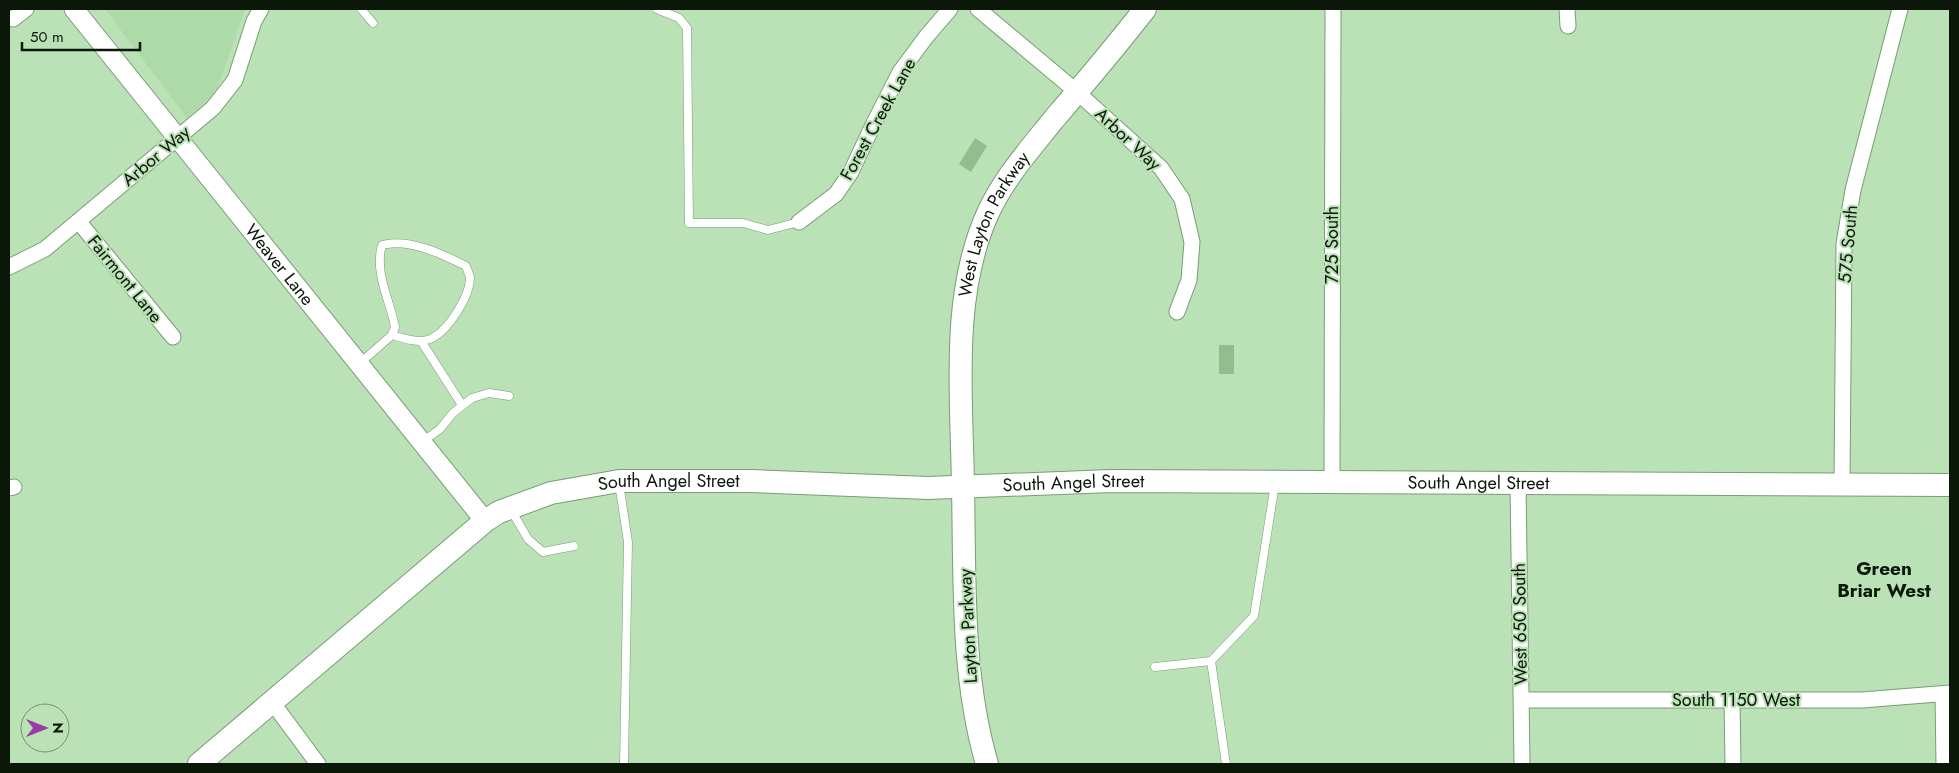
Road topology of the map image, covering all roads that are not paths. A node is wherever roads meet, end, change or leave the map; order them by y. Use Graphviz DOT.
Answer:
graph roads {
  1 [pos="26,9"];
  2 [pos="74,9"];
  3 [pos="261,9"];
  4 [pos="361,9"];
  5 [pos="657,9"];
  6 [pos="950,9"];
  7 [pos="978,9"];
  8 [pos="1145,9"];
  9 [pos="1333,9"];
  10 [pos="1568,9"];
  11 [pos="1900,9"];
  12 [pos="9,18"];
  13 [pos="373,23"];
  14 [pos="1568,26"];
  15 [pos="1077,92"];
  16 [pos="177,138"];
  17 [pos="79,222"];
  18 [pos="799,222"];
  19 [pos="9,267"];
  20 [pos="1177,312"];
  21 [pos="392,335"];
  22 [pos="172,337"];
  23 [pos="421,341"];
  24 [pos="359,364"];
  25 [pos="509,396"];
  26 [pos="462,404"];
  27 [pos="422,442"];
  28 [pos="619,481"];
  29 [pos="1275,482"];
  30 [pos="1332,482"];
  31 [pos="1518,484"];
  32 [pos="1842,485"];
  33 [pos="1950,485"];
  34 [pos="963,487"];
  35 [pos="510,508"];
  36 [pos="485,520"];
  37 [pos="574,546"];
  38 [pos="1211,661"];
  39 [pos="1155,667"];
  40 [pos="1947,694"];
  41 [pos="1521,700"];
  42 [pos="1732,700"];
  43 [pos="272,702"];
  44 [pos="199,764"];
  45 [pos="318,764"];
  46 [pos="624,764"];
  47 [pos="987,764"];
  48 [pos="1226,764"];
  49 [pos="1522,764"];
  50 [pos="1733,764"];
  51 [pos="1944,764"];
  1 -- 12 [label="street"];
  2 -- 16 [label="street, Weaver Lane"];
  3 -- 16 [label="street, Arbor Way"];
  4 -- 13 [label="lane"];
  5 -- 18 [label="lane"];
  6 -- 18 [label="street, Forest Creek Lane"];
  7 -- 15 [label="street, Arbor Way"];
  8 -- 15 [label="main road, West Layton Parkway"];
  9 -- 30 [label="street, 725 South"];
  10 -- 14 [label="street"];
  11 -- 32 [label="street, 575 South"];
  15 -- 20 [label="street, Arbor Way"];
  15 -- 34 [label="main road, West Layton Parkway"];
  16 -- 17 [label="street, Arbor Way"];
  16 -- 24 [label="street, Weaver Lane"];
  17 -- 19 [label="street, Arbor Way"];
  17 -- 22 [label="street, Fairmont Lane"];
  21 -- 23 [label="lane"];
  21 -- 23 [label="lane"];
  21 -- 24 [label="lane"];
  23 -- 26 [label="lane"];
  24 -- 27 [label="street, Weaver Lane"];
  25 -- 26 [label="lane"];
  26 -- 27 [label="lane"];
  27 -- 36 [label="street, Weaver Lane"];
  28 -- 34 [label="main road, South Angel Street"];
  28 -- 35 [label="main road, South Angel Street"];
  28 -- 46 [label="lane"];
  29 -- 30 [label="main road, South Angel Street"];
  29 -- 34 [label="main road, South Angel Street"];
  29 -- 38 [label="lane"];
  30 -- 31 [label="main road, South Angel Street"];
  31 -- 32 [label="main road, South Angel Street"];
  31 -- 41 [label="street, West 650 South"];
  32 -- 33 [label="main road, South Angel Street"];
  34 -- 47 [label="main road, Layton Parkway"];
  35 -- 36 [label="main road, South Angel Street"];
  35 -- 37 [label="lane"];
  36 -- 43 [label="main road, South Angel Street"];
  38 -- 39 [label="lane"];
  38 -- 48 [label="lane"];
  40 -- 42 [label="street, South 1150 West"];
  40 -- 51 [label="street"];
  41 -- 42 [label="street, South 1150 West"];
  41 -- 49 [label="street, West 650 South"];
  42 -- 50 [label="street"];
  43 -- 44 [label="main road, South Angel Street"];
  43 -- 45 [label="street"];
}
